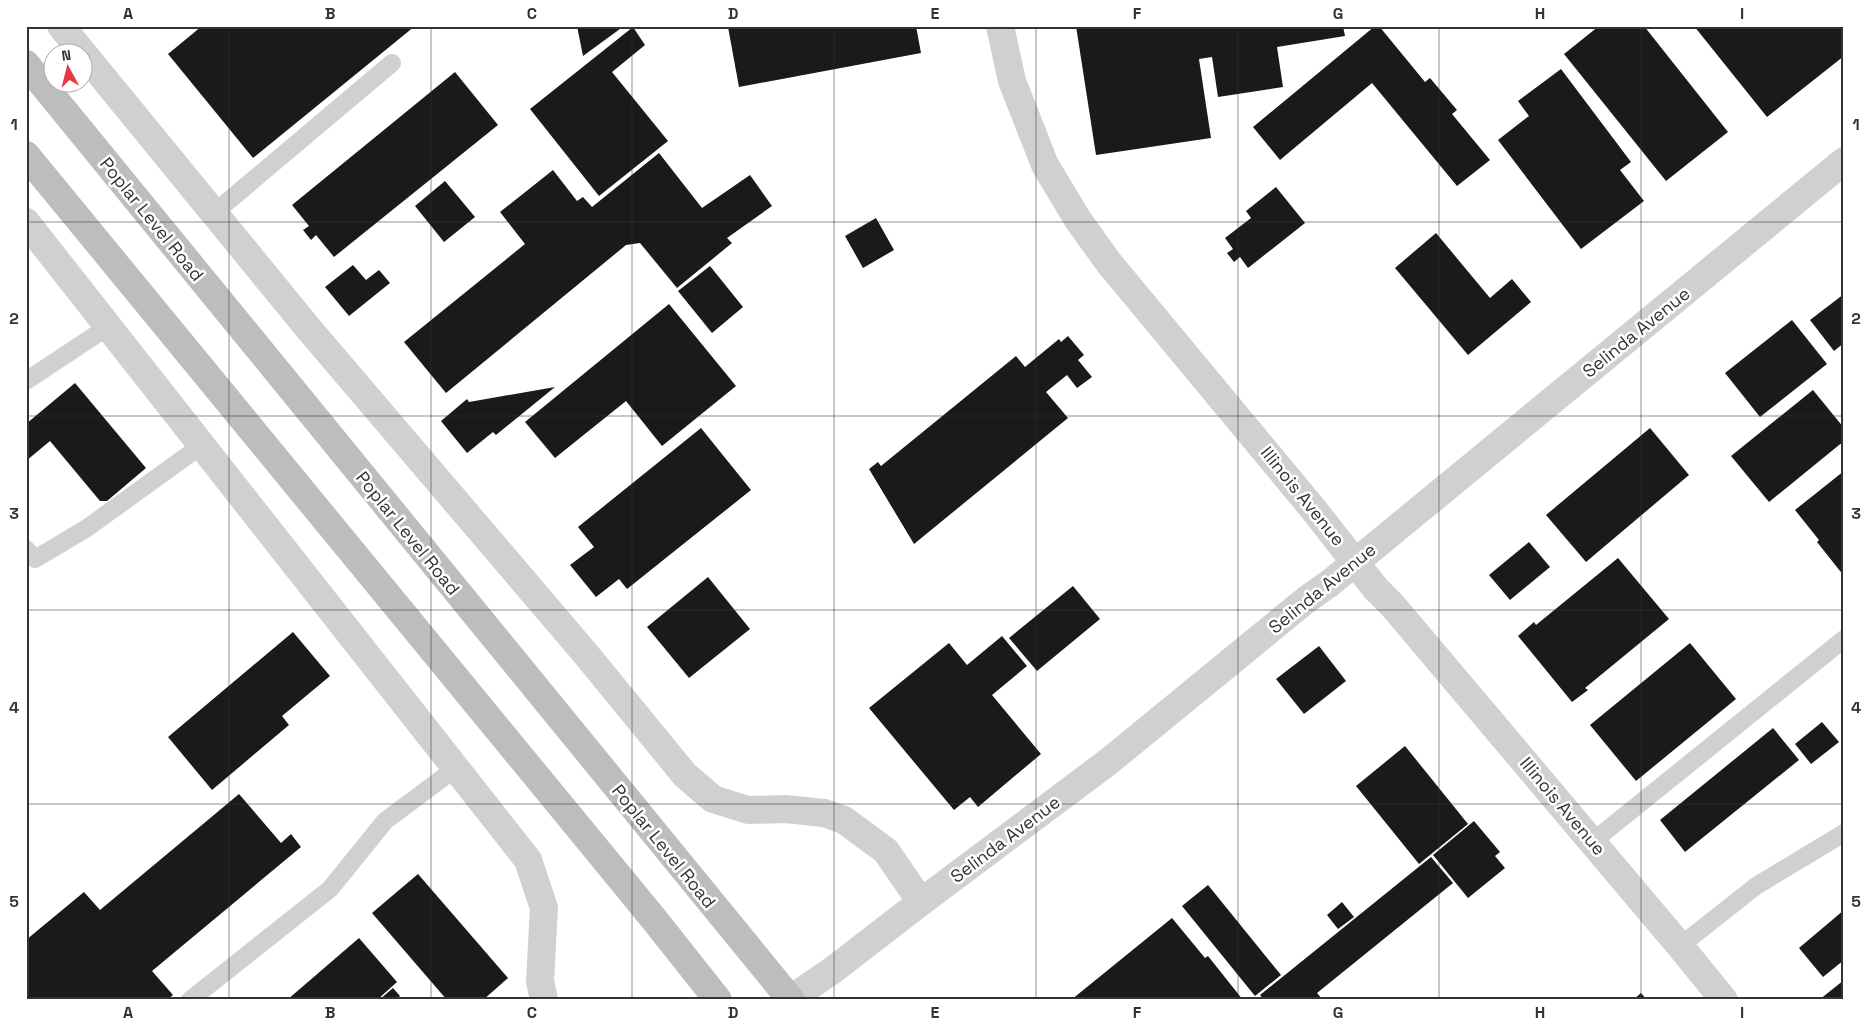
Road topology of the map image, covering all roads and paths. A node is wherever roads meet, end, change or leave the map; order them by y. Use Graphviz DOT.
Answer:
graph roads {
  1 [pos="61,26"];
  2 [pos="1000,26"];
  3 [pos="392,63"];
  4 [pos="26,64"];
  5 [pos="26,155"];
  6 [pos="1844,161"];
  7 [pos="214,212"];
  8 [pos="26,222"];
  9 [pos="108,326"];
  10 [pos="26,381"];
  11 [pos="202,445"];
  12 [pos="26,549"];
  13 [pos="1355,561"];
  14 [pos="1844,639"];
  15 [pos="456,768"];
  16 [pos="1844,833"];
  17 [pos="1592,842"];
  18 [pos="921,902"];
  19 [pos="1680,946"];
  20 [pos="190,1000"];
  21 [pos="544,1000"];
  22 [pos="718,1000"];
  23 [pos="790,1000"];
  24 [pos="1724,1000"];
  1 -- 7 [label="street"];
  2 -- 13 [label="street, Illinois Avenue"];
  3 -- 7 [label="lane"];
  4 -- 23 [label="main road, Poplar Level Road"];
  5 -- 22 [label="main road"];
  6 -- 13 [label="street, Selinda Avenue"];
  7 -- 18 [label="street"];
  8 -- 9 [label="street"];
  9 -- 10 [label="lane"];
  9 -- 11 [label="street"];
  11 -- 12 [label="lane"];
  11 -- 15 [label="street"];
  13 -- 17 [label="street, Illinois Avenue"];
  13 -- 18 [label="street, Selinda Avenue"];
  14 -- 17 [label="lane"];
  15 -- 20 [label="lane"];
  15 -- 21 [label="street"];
  16 -- 19 [label="lane"];
  17 -- 19 [label="street, Illinois Avenue"];
  18 -- 23 [label="street, Selinda Avenue"];
  19 -- 24 [label="street, Illinois Avenue"];
}
